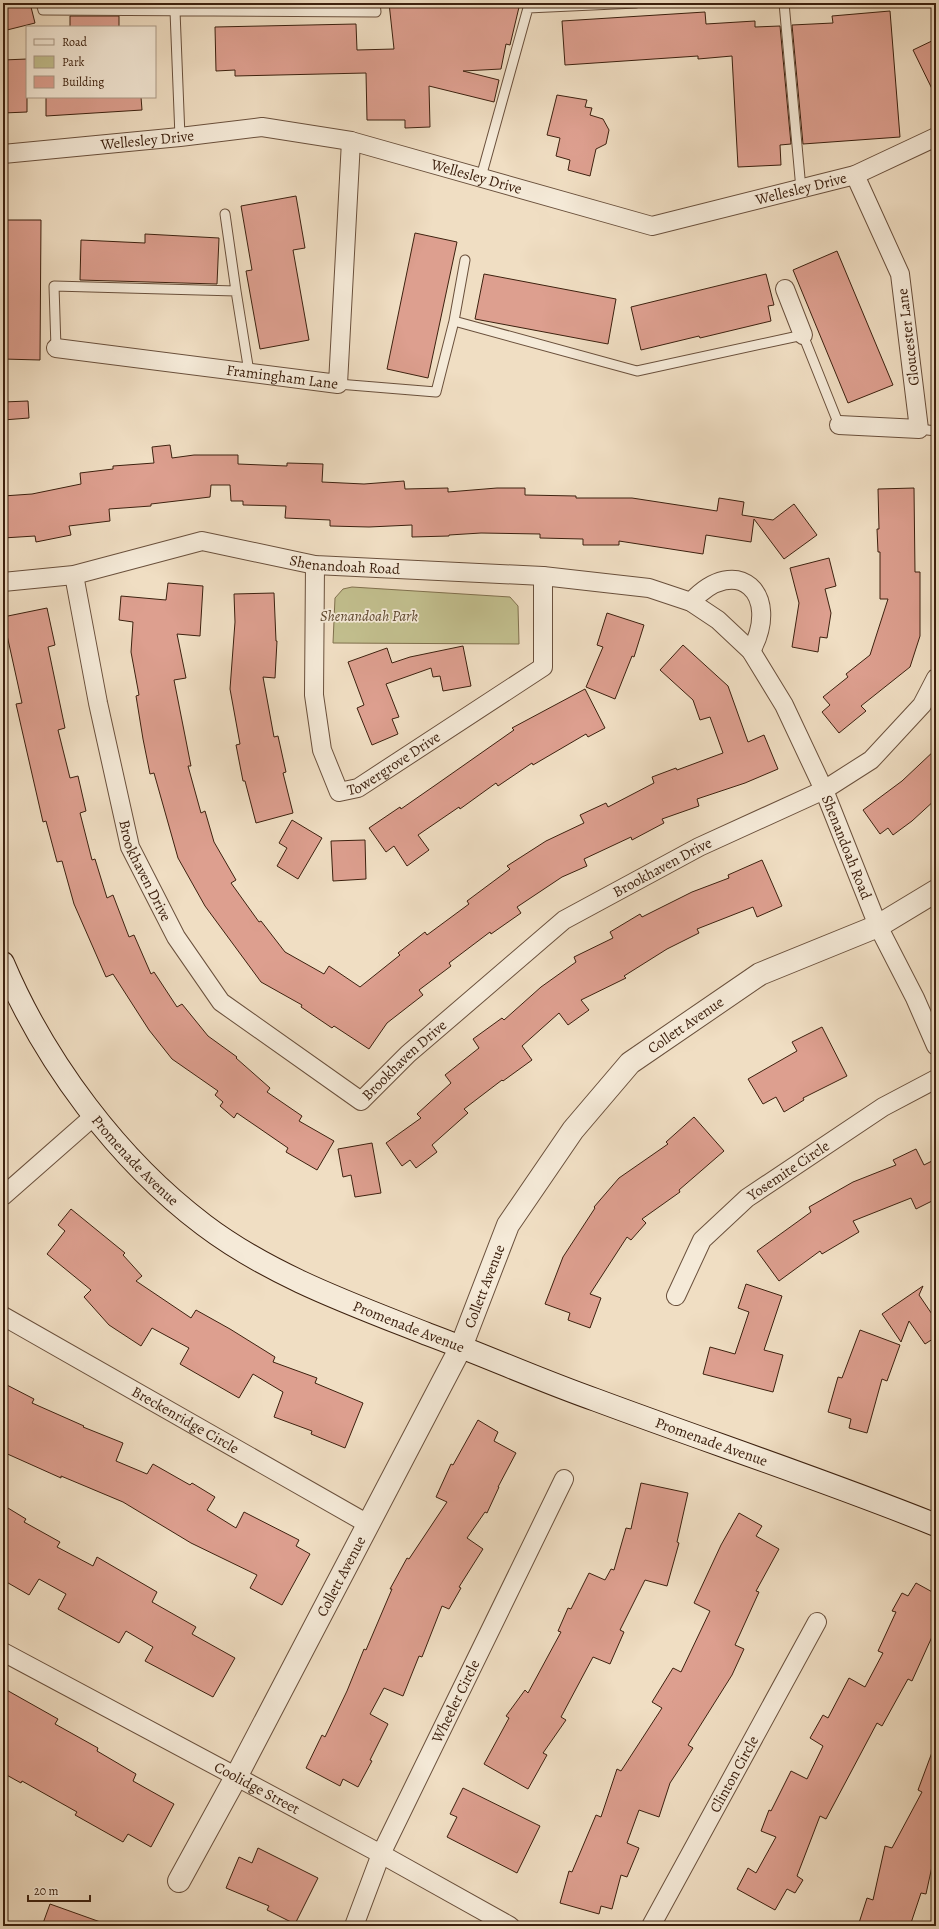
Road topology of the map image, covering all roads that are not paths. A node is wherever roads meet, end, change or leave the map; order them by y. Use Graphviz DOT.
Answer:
graph roads {
  1 [pos="41,3"];
  2 [pos="375,3"];
  3 [pos="636,3"];
  4 [pos="784,3"];
  5 [pos="529,5"];
  6 [pos="175,11"];
  7 [pos="936,136"];
  8 [pos="180,137"];
  9 [pos="351,141"];
  10 [pos="3,154"];
  11 [pos="855,175"];
  12 [pos="481,177"];
  13 [pos="802,189"];
  14 [pos="225,214"];
  15 [pos="465,260"];
  16 [pos="785,289"];
  17 [pos="236,291"];
  18 [pos="454,321"];
  19 [pos="803,335"];
  20 [pos="56,348"];
  21 [pos="249,372"];
  22 [pos="338,384"];
  23 [pos="839,425"];
  24 [pos="927,430"];
  25 [pos="315,565"];
  26 [pos="74,575"];
  27 [pos="543,576"];
  28 [pos="3,582"];
  29 [pos="691,602"];
  30 [pos="751,651"];
  31 [pos="936,678"];
  32 [pos="824,790"];
  33 [pos="936,891"];
  34 [pos="878,926"];
  35 [pos="3,963"];
  36 [pos="936,1046"];
  37 [pos="936,1079"];
  38 [pos="94,1116"];
  39 [pos="3,1196"];
  40 [pos="676,1296"];
  41 [pos="3,1316"];
  42 [pos="461,1347"];
  43 [pos="564,1479"];
  44 [pos="368,1524"];
  45 [pos="936,1525"];
  46 [pos="817,1622"];
  47 [pos="3,1652"];
  48 [pos="236,1777"];
  49 [pos="381,1854"];
  50 [pos="179,1880"];
  51 [pos="354,1926"];
  52 [pos="510,1926"];
  53 [pos="651,1926"];
  1 -- 6 [label="lane"];
  2 -- 6 [label="lane"];
  3 -- 5 [label="lane"];
  4 -- 13 [label="lane"];
  5 -- 12 [label="lane"];
  6 -- 8 [label="lane"];
  7 -- 11 [label="street, Wellesley Drive"];
  8 -- 9 [label="street, Wellesley Drive"];
  8 -- 10 [label="street, Wellesley Drive"];
  9 -- 12 [label="street, Wellesley Drive"];
  9 -- 22 [label="street, Framingham Lane"];
  11 -- 13 [label="street, Wellesley Drive"];
  11 -- 24 [label="street, Gloucester Lane"];
  12 -- 13 [label="street, Wellesley Drive"];
  14 -- 17 [label="lane"];
  15 -- 18 [label="lane"];
  16 -- 19 [label="street"];
  17 -- 20 [label="lane"];
  17 -- 21 [label="lane"];
  18 -- 19 [label="lane"];
  18 -- 22 [label="lane"];
  19 -- 23 [label="lane"];
  20 -- 21 [label="street, Framingham Lane"];
  21 -- 22 [label="street, Framingham Lane"];
  23 -- 24 [label="street, Gloucester Lane"];
  25 -- 26 [label="street, Shenandoah Road"];
  25 -- 27 [label="street, Shenandoah Road"];
  25 -- 27 [label="street, Towergrove Drive"];
  26 -- 28 [label="street, Shenandoah Road"];
  26 -- 32 [label="street, Brookhaven Drive"];
  27 -- 29 [label="street, Shenandoah Road"];
  29 -- 30 [label="street, Shenandoah Road"];
  29 -- 30 [label="street"];
  30 -- 32 [label="street, Shenandoah Road"];
  31 -- 32 [label="street, Brookhaven Drive"];
  32 -- 34 [label="street, Shenandoah Road"];
  33 -- 34 [label="street, Collett Avenue"];
  34 -- 36 [label="street, Shenandoah Road"];
  34 -- 42 [label="street, Collett Avenue"];
  35 -- 38 [label="street, Promenade Avenue"];
  37 -- 40 [label="street, Yosemite Circle"];
  38 -- 39 [label="street"];
  38 -- 42 [label="street, Promenade Avenue"];
  41 -- 44 [label="street, Breckenridge Circle"];
  42 -- 44 [label="street, Collett Avenue"];
  42 -- 45 [label="street, Promenade Avenue"];
  43 -- 49 [label="street, Wheeler Circle"];
  44 -- 48 [label="street, Collett Avenue"];
  46 -- 53 [label="street, Clinton Circle"];
  47 -- 48 [label="street, Coolidge Street"];
  48 -- 49 [label="street, Coolidge Street"];
  48 -- 50 [label="street, Collett Avenue"];
  49 -- 51 [label="street, Wheeler Circle"];
  49 -- 52 [label="street, Coolidge Street"];
}
